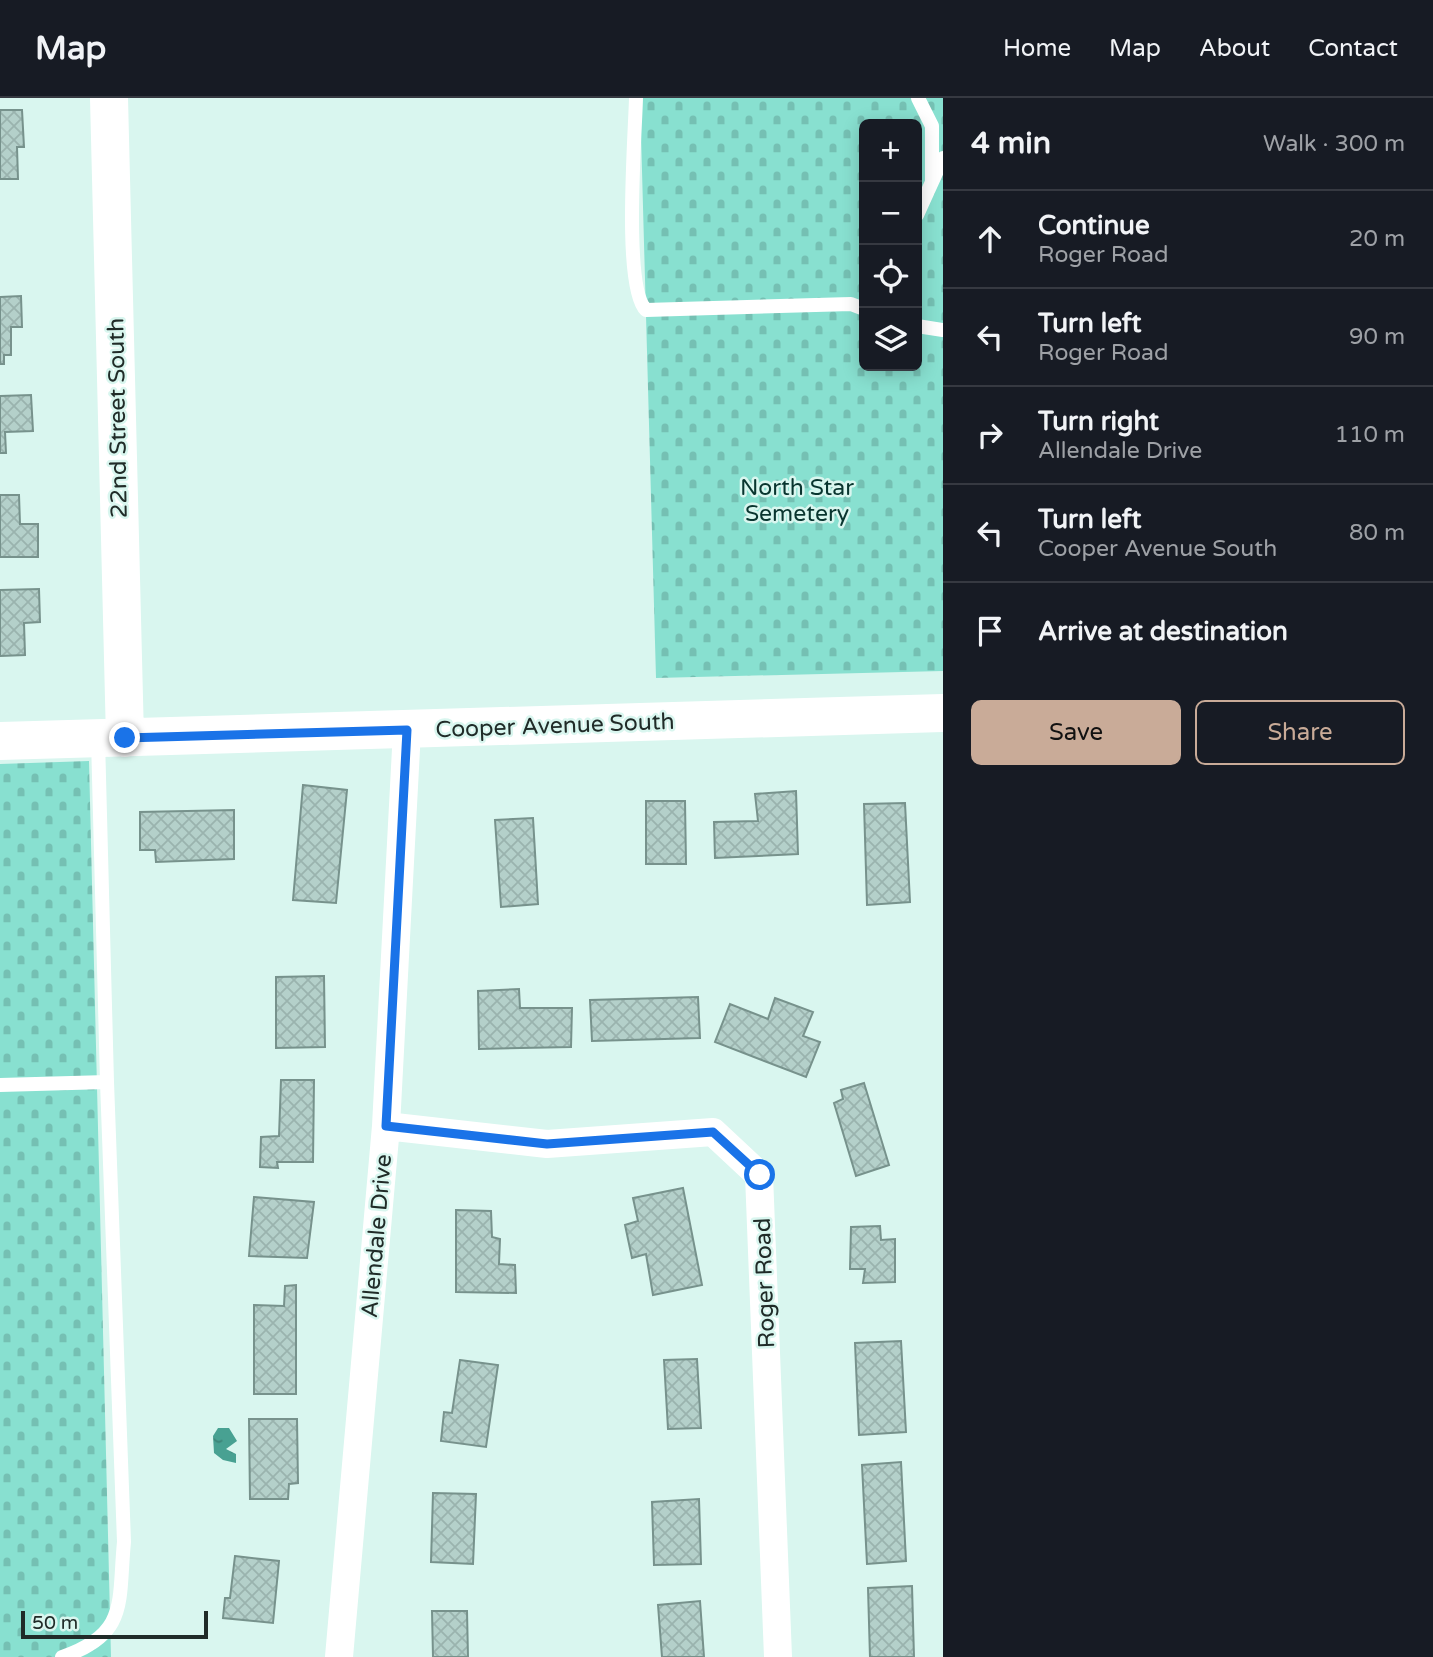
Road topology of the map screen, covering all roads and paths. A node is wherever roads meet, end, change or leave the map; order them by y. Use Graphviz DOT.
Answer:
graph roads {
  1 [pos="109,98"];
  2 [pos="636,98"];
  3 [pos="918,98"];
  4 [pos="943,158"];
  5 [pos="932,180"];
  6 [pos="922,203"];
  7 [pos="861,308"];
  8 [pos="922,327"];
  9 [pos="943,330"];
  10 [pos="943,713"];
  11 [pos="407,730"];
  12 [pos="112,738"];
  13 [pos="0,741"];
  14 [pos="107,1082"];
  15 [pos="0,1085"];
  16 [pos="386,1126"];
  17 [pos="62,1657"];
  18 [pos="339,1657"];
  19 [pos="778,1657"];
  1 -- 12 [label="street, 22nd Street South"];
  2 -- 7 [label="lane"];
  3 -- 5 [label="lane"];
  4 -- 5 [label="lane"];
  5 -- 6 [label="lane"];
  8 -- 9 [label="lane"];
  10 -- 11 [label="street, Cooper Avenue South"];
  11 -- 12 [label="street, Cooper Avenue South"];
  11 -- 16 [label="street, Allendale Drive"];
  12 -- 13 [label="street, Cooper Avenue South"];
  12 -- 14 [label="lane"];
  14 -- 15 [label="lane"];
  14 -- 17 [label="lane"];
  16 -- 18 [label="street, Allendale Drive"];
  16 -- 19 [label="street, Roger Road"];
}
